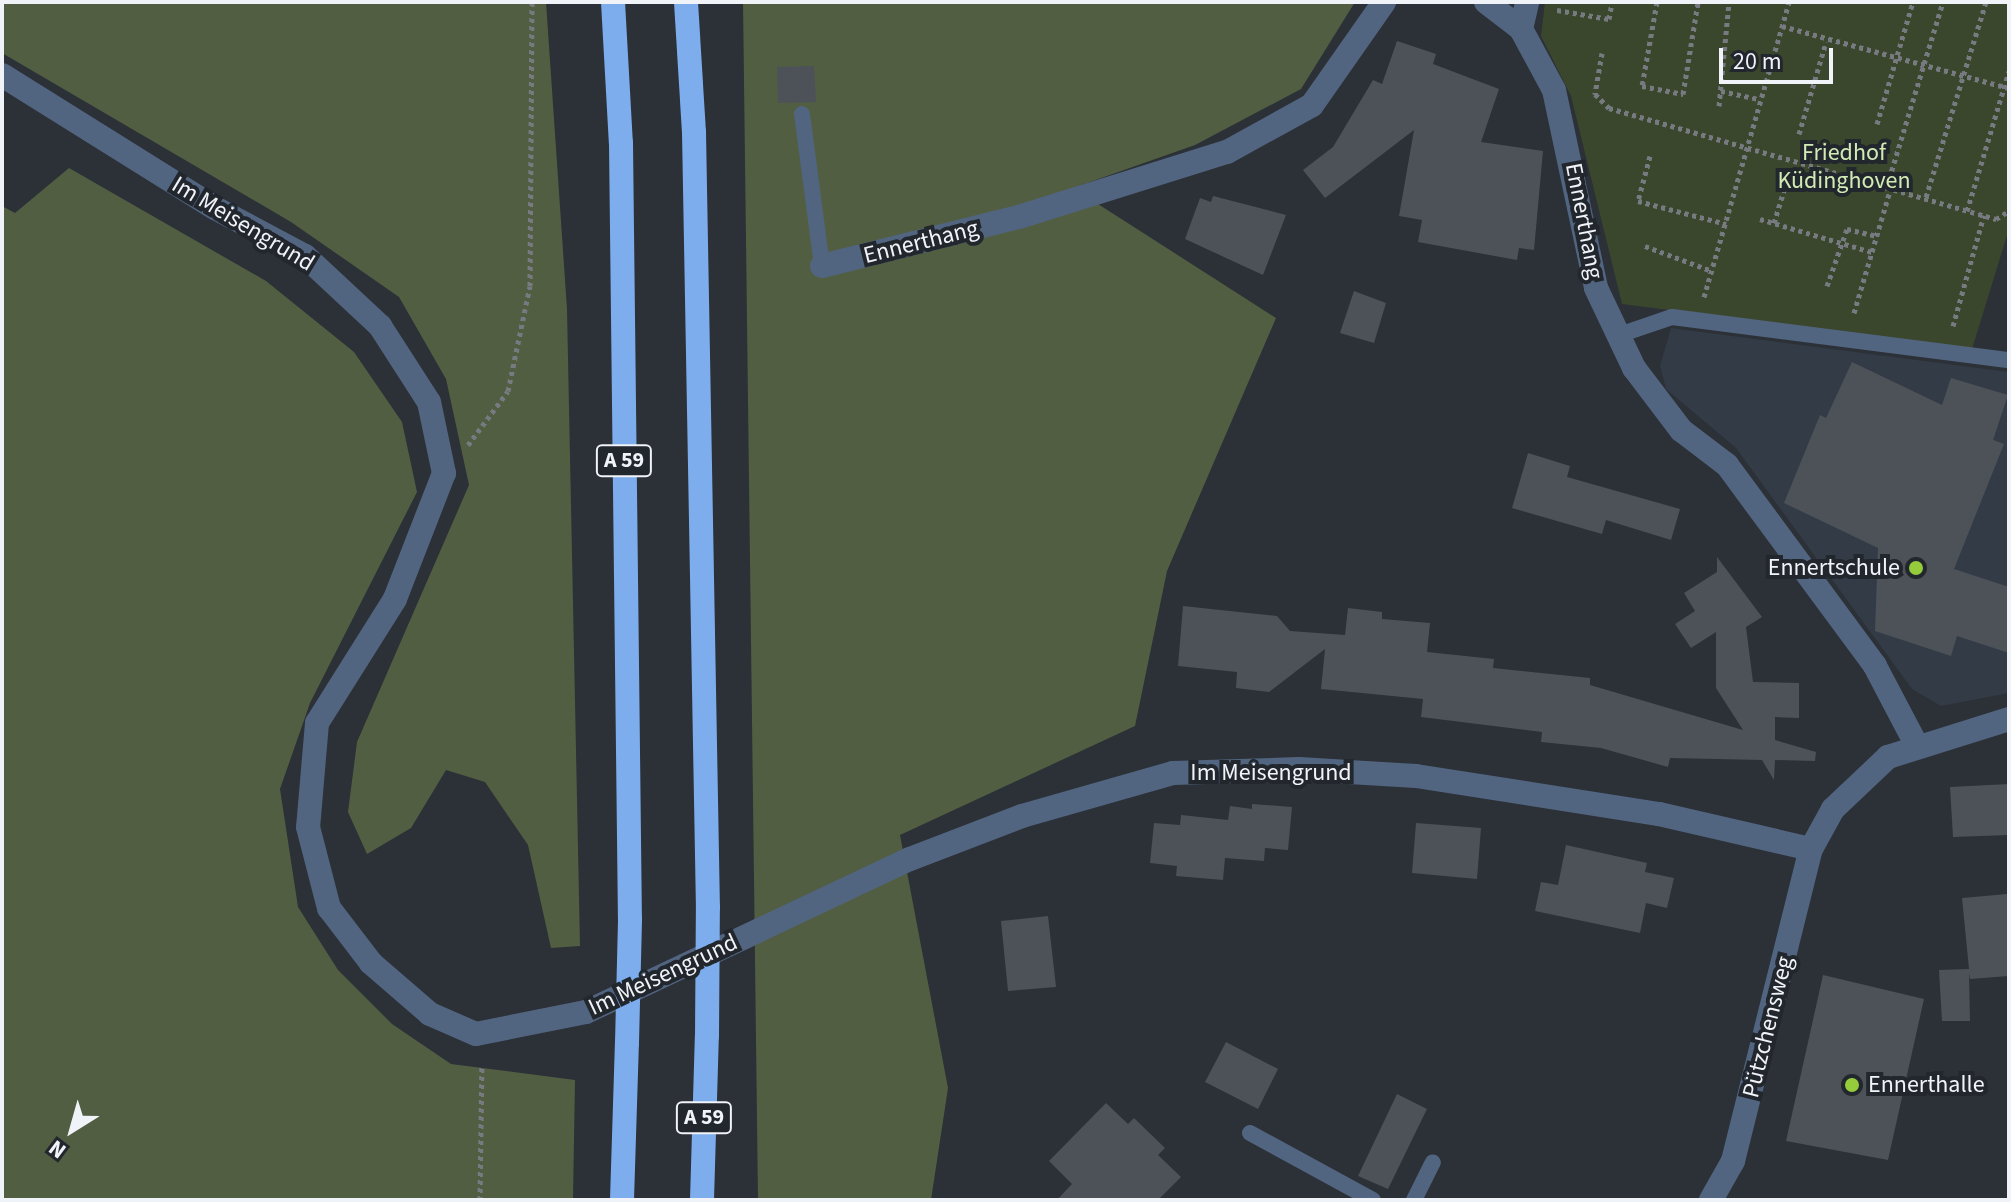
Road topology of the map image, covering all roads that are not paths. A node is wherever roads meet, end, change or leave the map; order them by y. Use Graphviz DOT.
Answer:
graph roads {
  1 [pos="613,2"];
  2 [pos="686,2"];
  3 [pos="1384,2"];
  4 [pos="1486,2"];
  5 [pos="1535,5"];
  6 [pos="1521,29"];
  7 [pos="2,75"];
  8 [pos="802,114"];
  9 [pos="822,266"];
  10 [pos="1622,334"];
  11 [pos="2009,360"];
  12 [pos="2009,719"];
  13 [pos="1916,744"];
  14 [pos="1811,849"];
  15 [pos="1250,1133"];
  16 [pos="1433,1162"];
  17 [pos="622,1200"];
  18 [pos="702,1200"];
  19 [pos="1373,1200"];
  20 [pos="1414,1200"];
  21 [pos="1711,1200"];
  1 -- 17 [label="highway, A 59, bridge"];
  2 -- 18 [label="highway, A 59, bridge"];
  3 -- 9 [label="street, Ennerthang"];
  4 -- 6 [label="street, Ennerthang"];
  5 -- 6 [label="street"];
  6 -- 10 [label="street, Ennerthang"];
  7 -- 14 [label="street, Im Meisengrund"];
  8 -- 9 [label="lane, Ennerthang"];
  10 -- 11 [label="lane"];
  10 -- 13 [label="street, Ennerthang"];
  12 -- 13 [label="street, Pützchensweg"];
  13 -- 14 [label="street, Pützchensweg"];
  14 -- 21 [label="street, Pützchensweg"];
  15 -- 19 [label="lane"];
  16 -- 20 [label="lane"];
}
